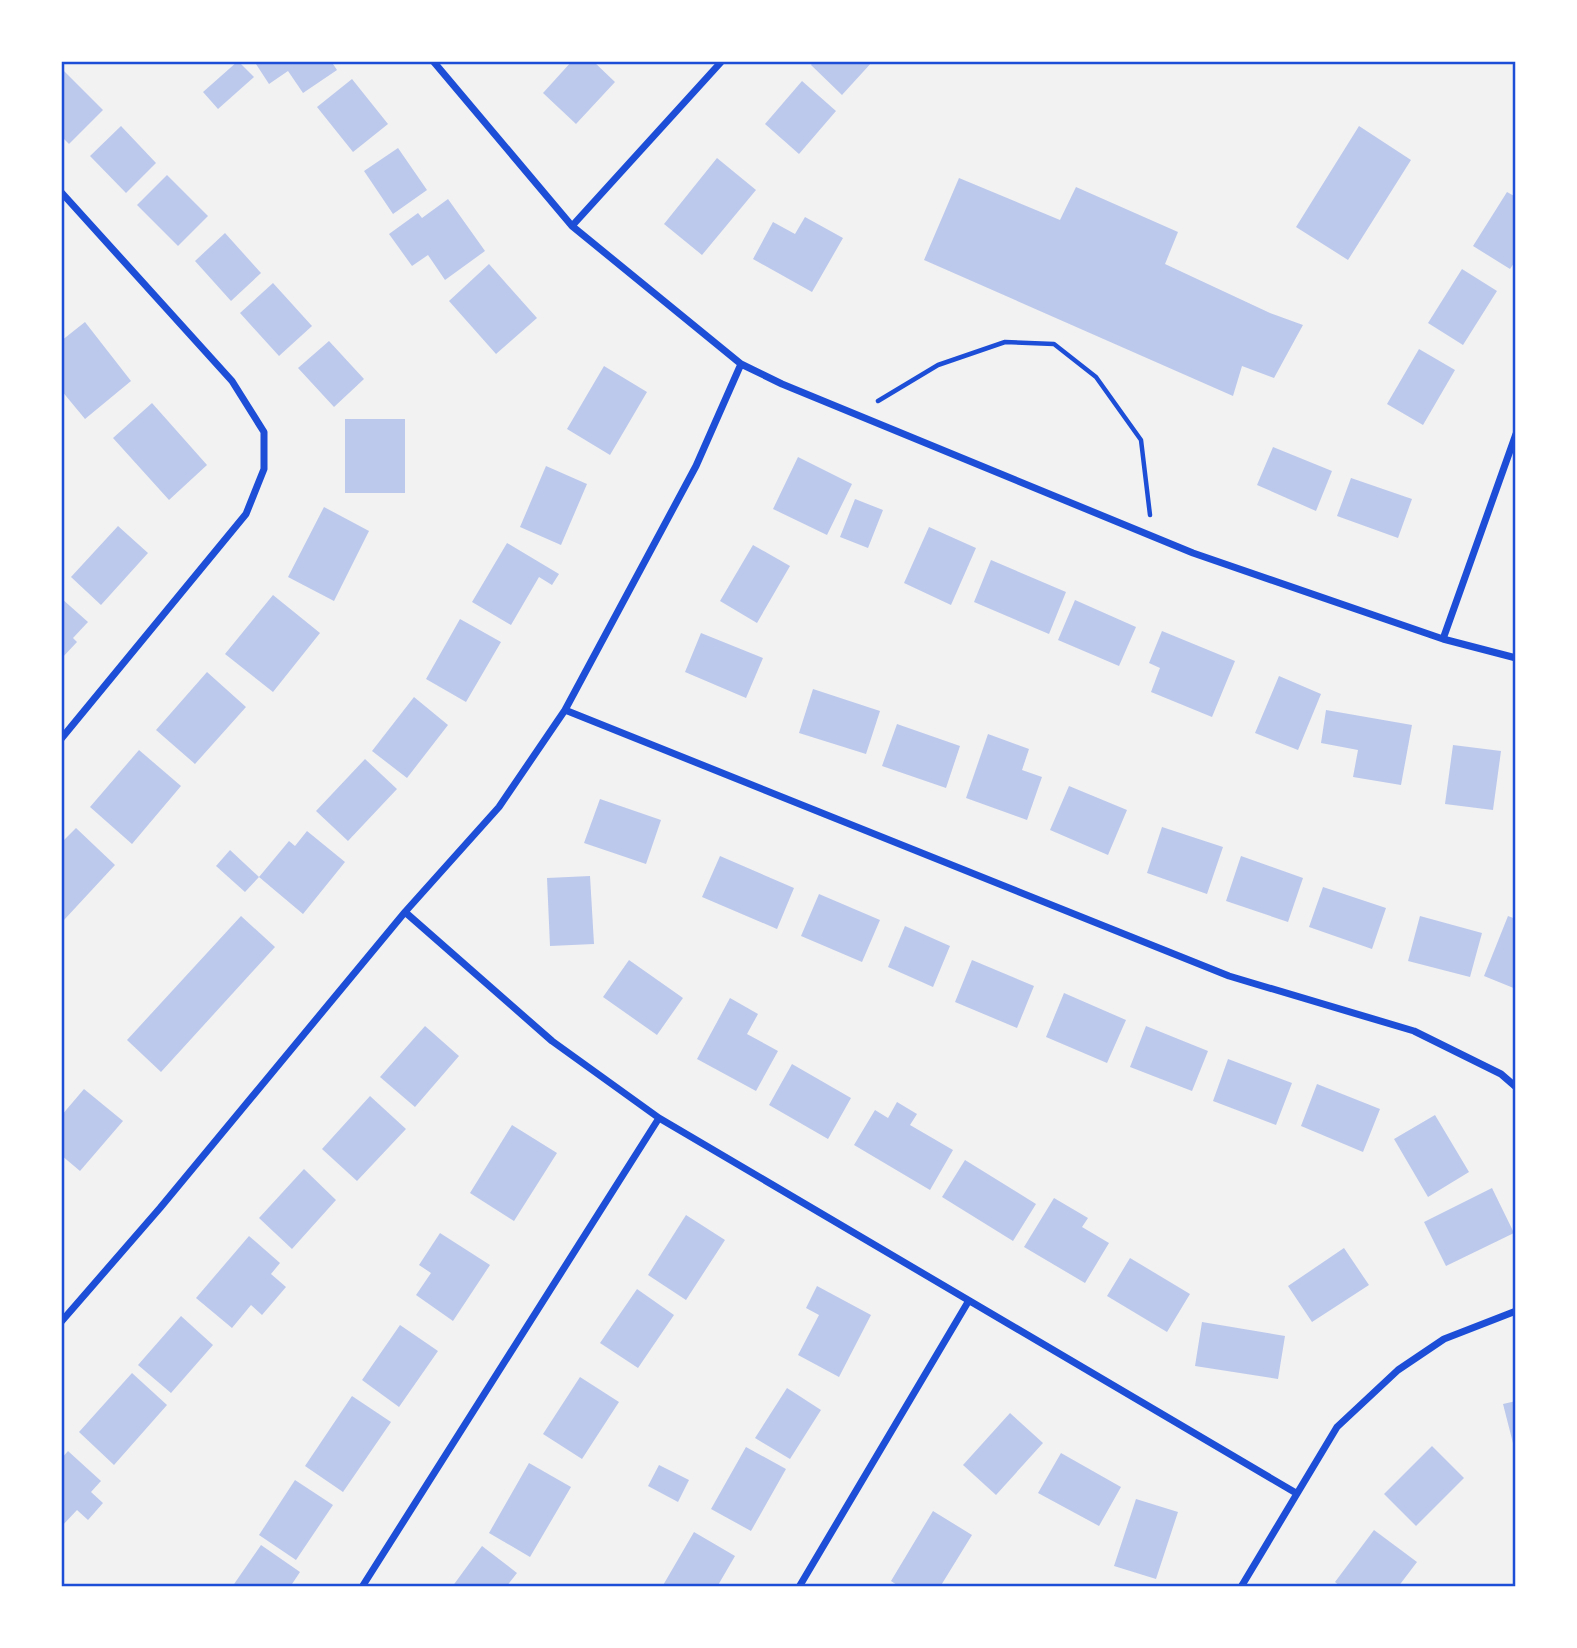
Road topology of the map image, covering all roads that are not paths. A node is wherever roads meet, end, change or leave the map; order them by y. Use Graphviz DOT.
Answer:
graph roads {
  1 [pos="433,61"];
  2 [pos="722,61"];
  3 [pos="61,192"];
  4 [pos="572,226"];
  5 [pos="741,364"];
  6 [pos="1516,434"];
  7 [pos="1443,639"];
  8 [pos="1516,658"];
  9 [pos="565,709"];
  10 [pos="61,739"];
  11 [pos="405,912"];
  12 [pos="1516,1087"];
  13 [pos="659,1118"];
  14 [pos="968,1302"];
  15 [pos="1516,1311"];
  16 [pos="61,1322"];
  17 [pos="1296,1493"];
  18 [pos="362,1587"];
  19 [pos="799,1587"];
  20 [pos="1241,1587"];
  1 -- 4 [label="street"];
  2 -- 4 [label="street"];
  3 -- 10 [label="street"];
  4 -- 5 [label="street"];
  5 -- 7 [label="street"];
  5 -- 9 [label="street"];
  6 -- 7 [label="street"];
  7 -- 8 [label="street"];
  9 -- 11 [label="street"];
  9 -- 12 [label="street"];
  11 -- 13 [label="street"];
  11 -- 16 [label="street"];
  13 -- 14 [label="street"];
  13 -- 18 [label="street"];
  14 -- 17 [label="street"];
  14 -- 19 [label="street"];
  15 -- 17 [label="street"];
  17 -- 20 [label="street"];
}
